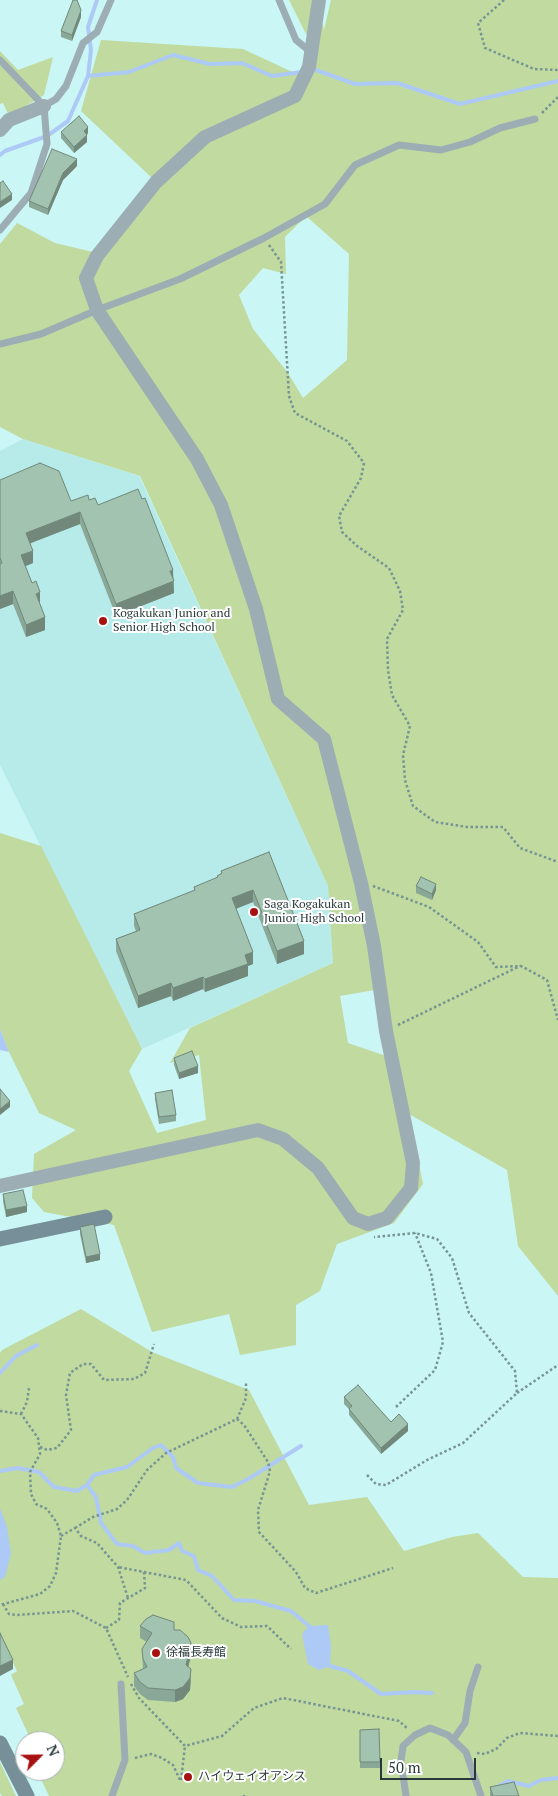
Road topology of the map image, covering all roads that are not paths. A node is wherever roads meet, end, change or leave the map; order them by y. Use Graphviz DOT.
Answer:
graph roads {
  1 [pos="111,0"];
  2 [pos="279,0"];
  3 [pos="319,0"];
  4 [pos="312,53"];
  5 [pos="0,60"];
  6 [pos="44,106"];
  7 [pos="535,119"];
  8 [pos="0,130"];
  9 [pos="0,230"];
  10 [pos="97,310"];
  11 [pos="0,344"];
  12 [pos="0,1186"];
  13 [pos="105,1217"];
  14 [pos="0,1240"];
  15 [pos="478,1667"];
  16 [pos="121,1684"];
  17 [pos="453,1740"];
  18 [pos="0,1743"];
  19 [pos="27,1796"];
  20 [pos="112,1796"];
  21 [pos="406,1796"];
  22 [pos="481,1796"];
  1 -- 6 [label="lane"];
  2 -- 4 [label="lane"];
  3 -- 4 [label="street"];
  4 -- 10 [label="street"];
  5 -- 6 [label="lane"];
  6 -- 8 [label="street"];
  6 -- 9 [label="lane"];
  7 -- 10 [label="lane"];
  10 -- 11 [label="lane"];
  10 -- 12 [label="street"];
  13 -- 14 [label="street"];
  15 -- 17 [label="lane"];
  16 -- 20 [label="lane"];
  17 -- 21 [label="lane"];
  17 -- 22 [label="lane"];
  18 -- 19 [label="street"];
}
